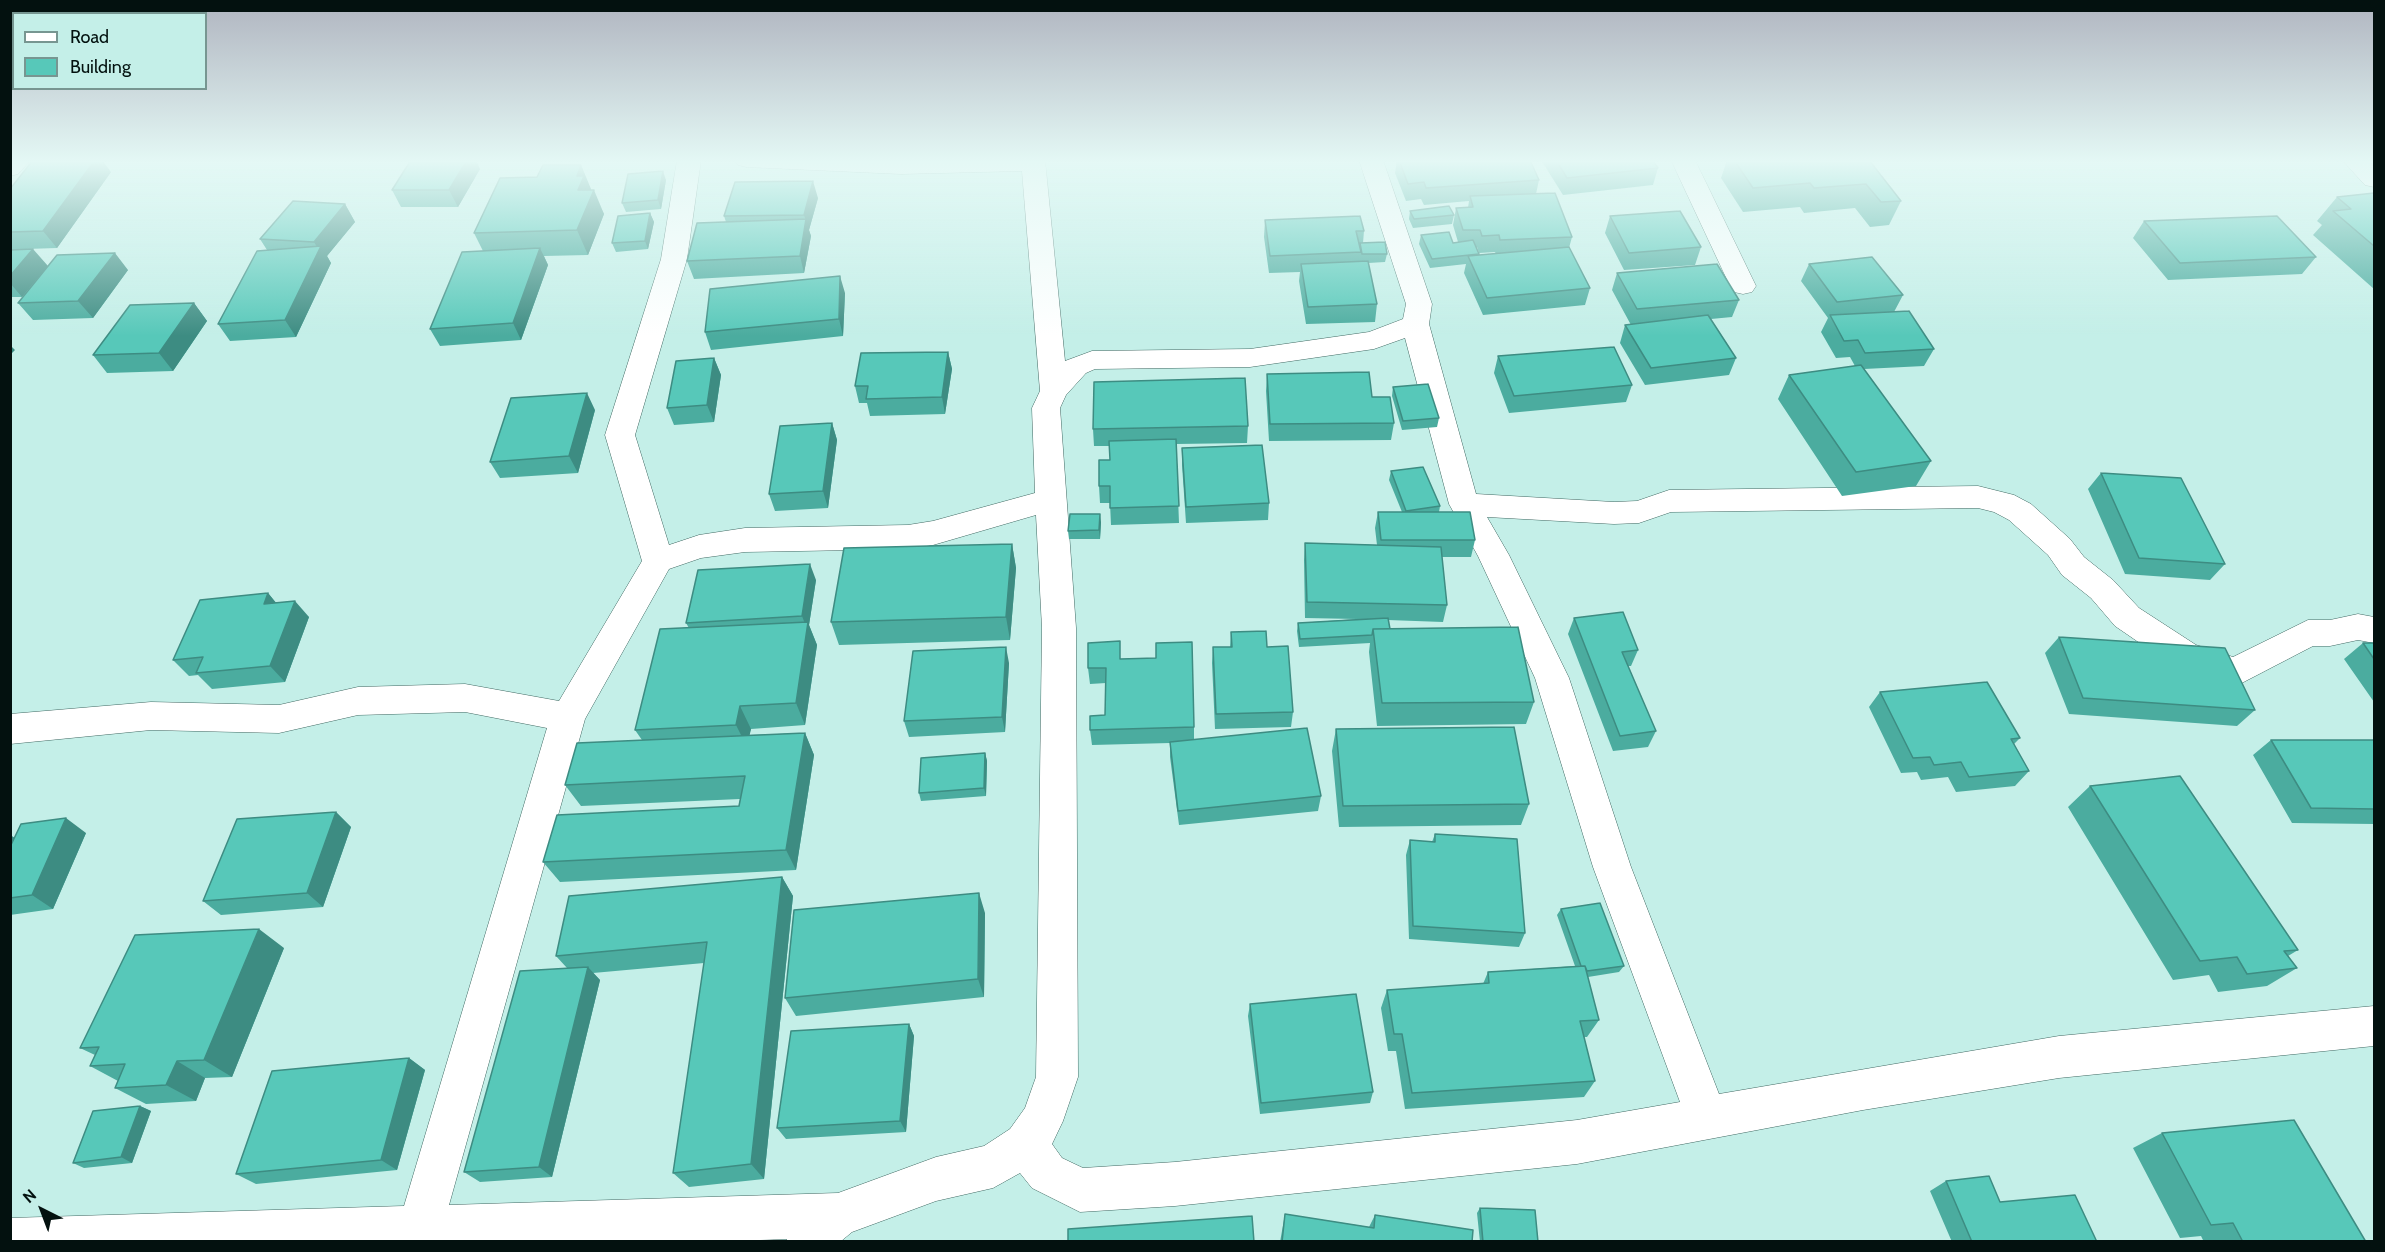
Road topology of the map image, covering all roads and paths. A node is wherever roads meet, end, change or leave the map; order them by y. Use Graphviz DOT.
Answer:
graph roads {
  1 [pos="680,218"];
  2 [pos="1039,218"];
  3 [pos="1390,218"];
  4 [pos="1711,218"];
  5 [pos="1743,286"];
  6 [pos="1415,324"];
  7 [pos="1054,391"];
  8 [pos="1051,500"];
  9 [pos="1464,504"];
  10 [pos="658,561"];
  11 [pos="2374,630"];
  12 [pos="568,717"];
  13 [pos="10,729"];
  14 [pos="2374,1026"];
  15 [pos="1707,1118"];
  16 [pos="1025,1144"];
  17 [pos="420,1228"];
  18 [pos="823,1228"];
  19 [pos="10,1241"];
  1 -- 10 [label="street"];
  2 -- 7 [label="street"];
  3 -- 6 [label="street"];
  4 -- 5 [label="street"];
  6 -- 7 [label="street"];
  6 -- 9 [label="street"];
  7 -- 8 [label="street"];
  8 -- 10 [label="street"];
  8 -- 16 [label="street"];
  9 -- 11 [label="street"];
  9 -- 15 [label="street"];
  10 -- 12 [label="street"];
  12 -- 13 [label="street"];
  12 -- 17 [label="street"];
  14 -- 15 [label="street"];
  15 -- 16 [label="street"];
  16 -- 18 [label="street"];
  17 -- 18 [label="street"];
  17 -- 19 [label="street"];
}
